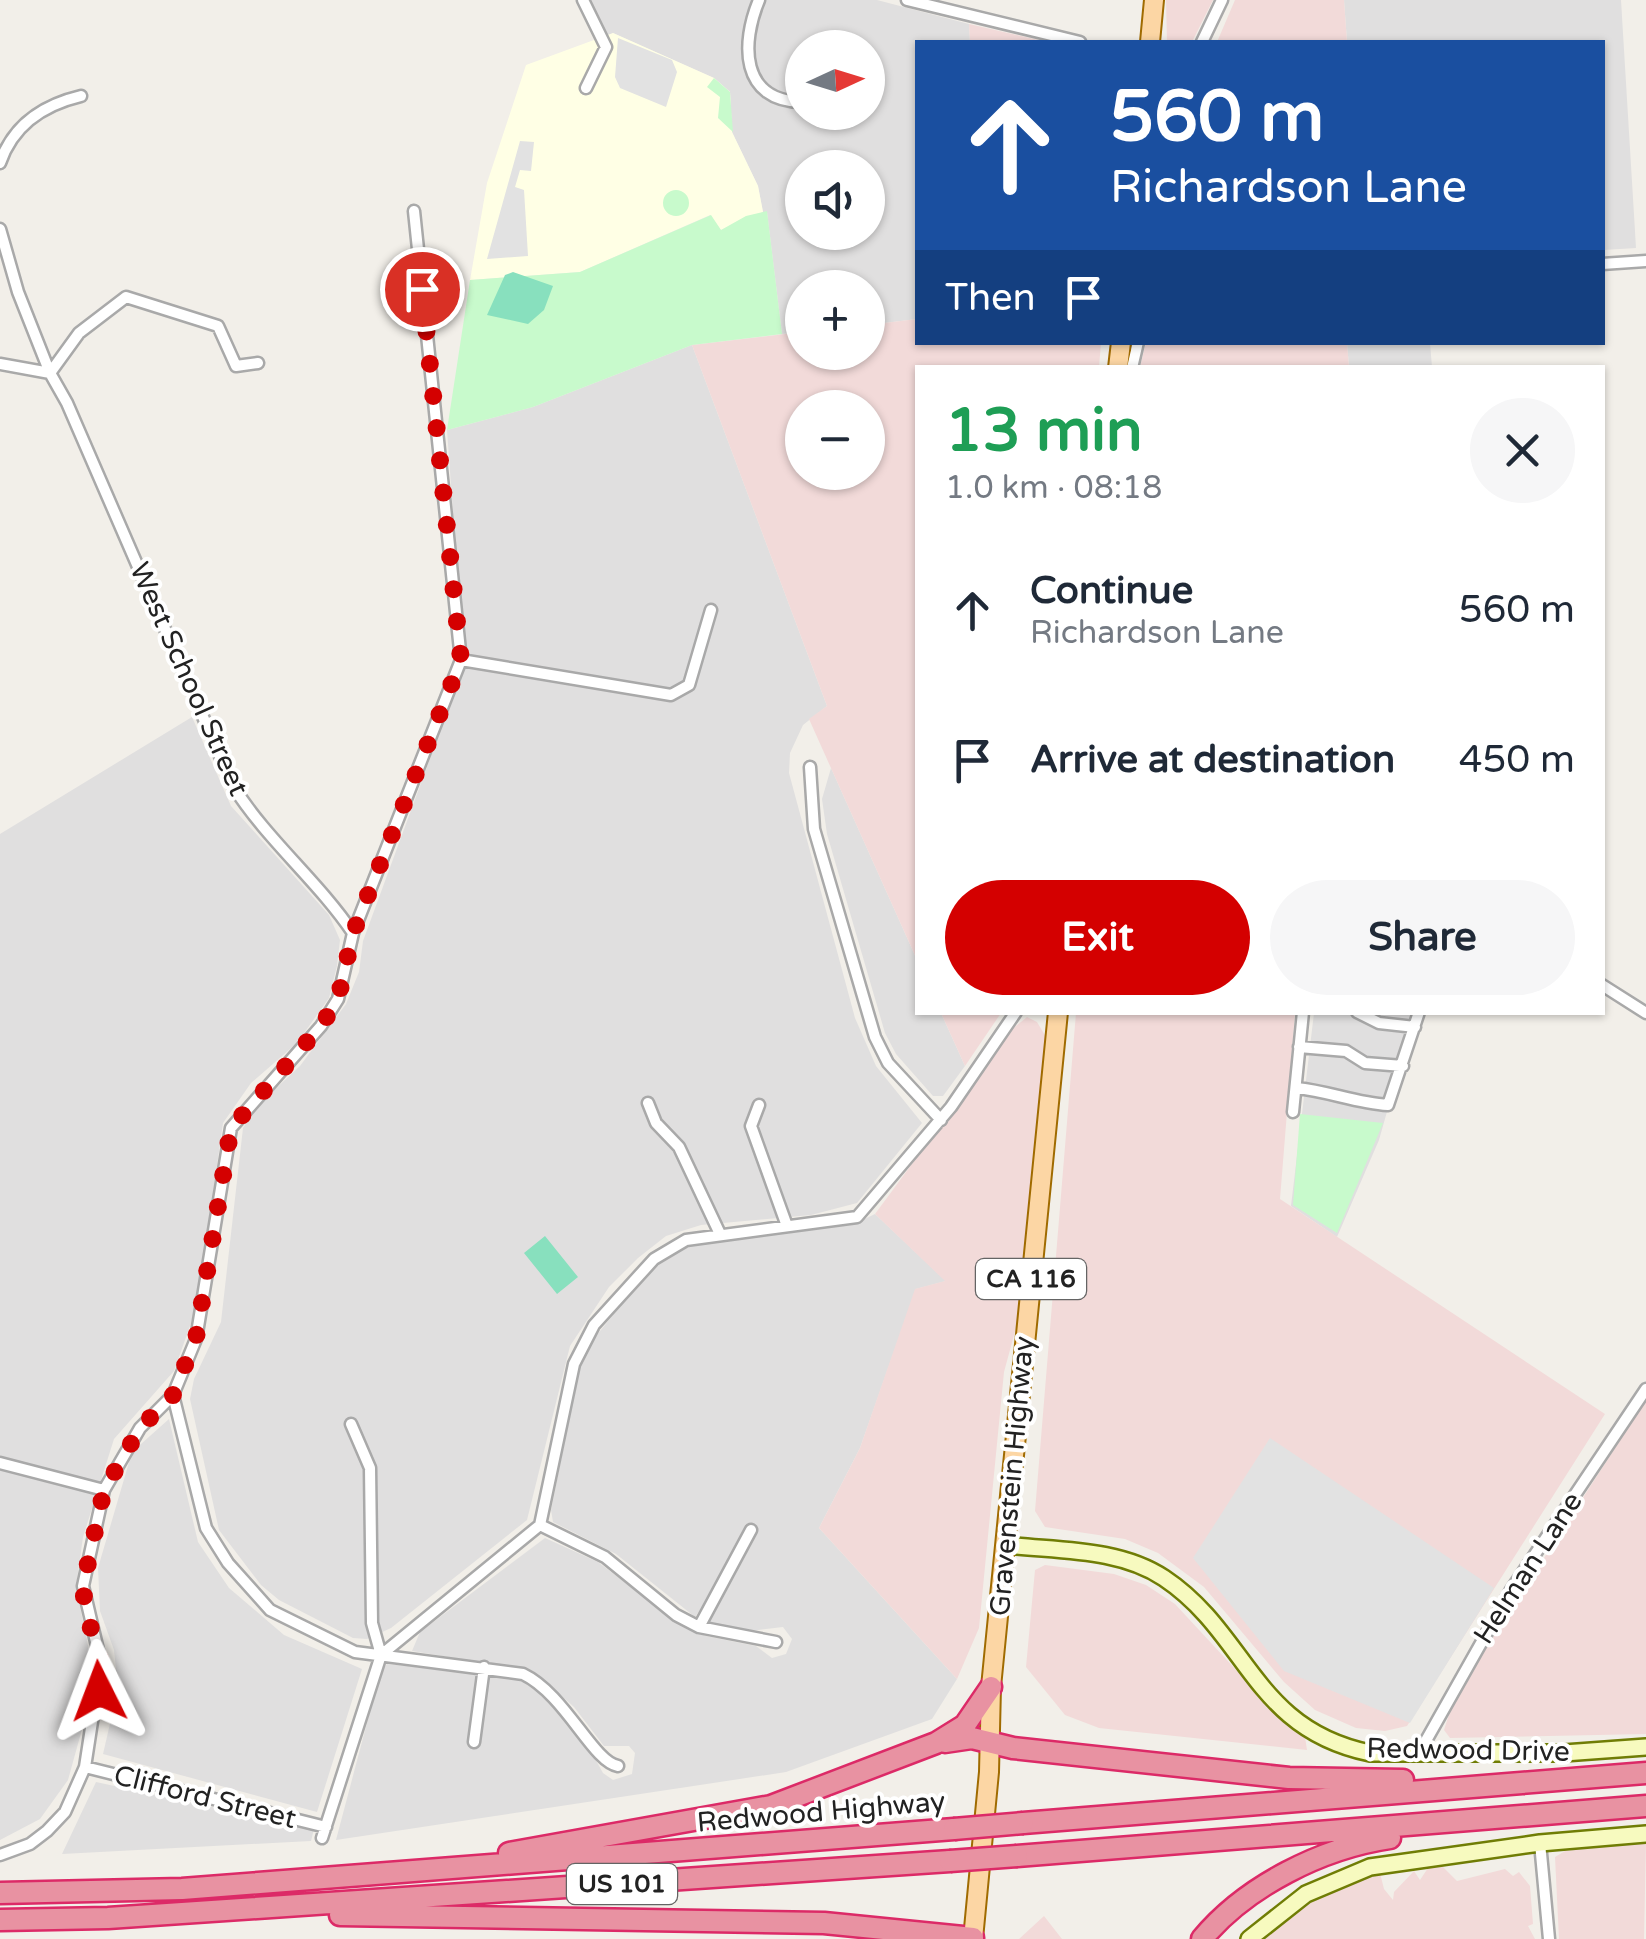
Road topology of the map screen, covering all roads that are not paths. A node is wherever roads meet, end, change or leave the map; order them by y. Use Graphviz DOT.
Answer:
graph roads {
  1 [pos="583,0"];
  2 [pos="759,0"];
  3 [pos="907,0"];
  4 [pos="1154,0"];
  5 [pos="1222,0"];
  6 [pos="1072,40"];
  7 [pos="1150,40"];
  8 [pos="1203,40"];
  9 [pos="586,88"];
  10 [pos="81,96"];
  11 [pos="785,99"];
  12 [pos="0,164"];
  13 [pos="414,211"];
  14 [pos="0,229"];
  15 [pos="1646,261"];
  16 [pos="1605,264"];
  17 [pos="258,363"];
  18 [pos="0,364"];
  19 [pos="50,373"];
  20 [pos="711,610"];
  21 [pos="461,660"];
  22 [pos="810,767"];
  23 [pos="353,933"];
  24 [pos="1605,987"];
  25 [pos="1646,1013"];
  26 [pos="1014,1015"];
  27 [pos="1058,1015"];
  28 [pos="1303,1015"];
  29 [pos="1363,1015"];
  30 [pos="1418,1015"];
  31 [pos="1415,1027"];
  32 [pos="1300,1047"];
  33 [pos="1403,1066"];
  34 [pos="1296,1088"];
  35 [pos="648,1103"];
  36 [pos="759,1105"];
  37 [pos="1293,1112"];
  38 [pos="941,1120"];
  39 [pos="786,1226"];
  40 [pos="720,1234"];
  41 [pos="1646,1388"];
  42 [pos="173,1395"];
  43 [pos="350,1424"];
  44 [pos="0,1462"];
  45 [pos="104,1490"];
  46 [pos="540,1525"];
  47 [pos="751,1530"];
  48 [pos="1007,1546"];
  49 [pos="700,1627"];
  50 [pos="776,1642"];
  51 [pos="381,1654"];
  52 [pos="484,1667"];
  53 [pos="991,1687"];
  54 [pos="474,1742"];
  55 [pos="990,1742"];
  56 [pos="936,1743"];
  57 [pos="1646,1747"];
  58 [pos="1419,1753"];
  59 [pos="618,1766"];
  60 [pos="85,1767"];
  61 [pos="1646,1773"];
  62 [pos="1530,1781"];
  63 [pos="1646,1806"];
  64 [pos="1523,1816"];
  65 [pos="1646,1834"];
  66 [pos="1540,1842"];
  67 [pos="0,1855"];
  68 [pos="428,1870"];
  69 [pos="0,1893"];
  70 [pos="294,1906"];
  71 [pos="0,1920"];
  72 [pos="1269,1924"];
  73 [pos="973,1939"];
  74 [pos="1202,1939"];
  75 [pos="1249,1939"];
  76 [pos="1258,1939"];
  77 [pos="1549,1939"];
  1 -- 9 [label="street"];
  2 -- 11 [label="street"];
  3 -- 6 [label="street"];
  4 -- 7 [label="main road"];
  5 -- 8 [label="street"];
  10 -- 12 [label="street"];
  13 -- 21 [label="street"];
  14 -- 19 [label="street, West School Street"];
  15 -- 16 [label="street"];
  17 -- 19 [label="street"];
  18 -- 19 [label="street"];
  19 -- 23 [label="street, West School Street"];
  20 -- 21 [label="street"];
  21 -- 23 [label="street"];
  22 -- 38 [label="street"];
  23 -- 42 [label="street"];
  24 -- 25 [label="street"];
  26 -- 38 [label="street"];
  27 -- 48 [label="main road, Gravenstein Highway / CA 116"];
  28 -- 32 [label="street"];
  29 -- 31 [label="street"];
  30 -- 31 [label="street"];
  31 -- 33 [label="street"];
  32 -- 33 [label="street"];
  32 -- 34 [label="street"];
  33 -- 34 [label="street"];
  34 -- 37 [label="street"];
  35 -- 40 [label="street"];
  36 -- 39 [label="street"];
  38 -- 39 [label="street"];
  39 -- 40 [label="street"];
  40 -- 46 [label="street"];
  41 -- 58 [label="street, Helman Lane"];
  42 -- 45 [label="street"];
  42 -- 51 [label="street"];
  43 -- 51 [label="street"];
  44 -- 45 [label="street"];
  45 -- 60 [label="street"];
  46 -- 49 [label="street"];
  46 -- 51 [label="street"];
  47 -- 49 [label="street"];
  48 -- 53 [label="main road, Gravenstein Highway / CA 116"];
  48 -- 58 [label="main road, Redwood Drive"];
  49 -- 50 [label="street"];
  51 -- 52 [label="street"];
  51 -- 60 [label="street, Clifford Street"];
  52 -- 54 [label="street"];
  52 -- 59 [label="street"];
  53 -- 55 [label="main road, Gravenstein Highway / CA 116"];
  53 -- 56 [label="highway"];
  55 -- 56 [label="highway"];
  55 -- 62 [label="highway"];
  55 -- 73 [label="main road, Gravenstein Highway / CA 116"];
  56 -- 68 [label="highway"];
  57 -- 58 [label="main road, Redwood Drive"];
  60 -- 67 [label="street"];
  61 -- 62 [label="highway, Redwood Highway / US 101"];
  62 -- 68 [label="highway, Redwood Highway / US 101, bridge"];
  63 -- 64 [label="highway, Redwood Highway / US 101"];
  64 -- 70 [label="highway, Redwood Highway / US 101, bridge"];
  64 -- 74 [label="highway"];
  65 -- 66 [label="main road"];
  66 -- 72 [label="main road"];
  66 -- 77 [label="street"];
  68 -- 69 [label="highway, Redwood Highway / US 101"];
  70 -- 71 [label="highway, Redwood Highway / US 101"];
  70 -- 73 [label="highway, CA 116"];
  72 -- 75 [label="main road"];
  72 -- 76 [label="main road"];
}
